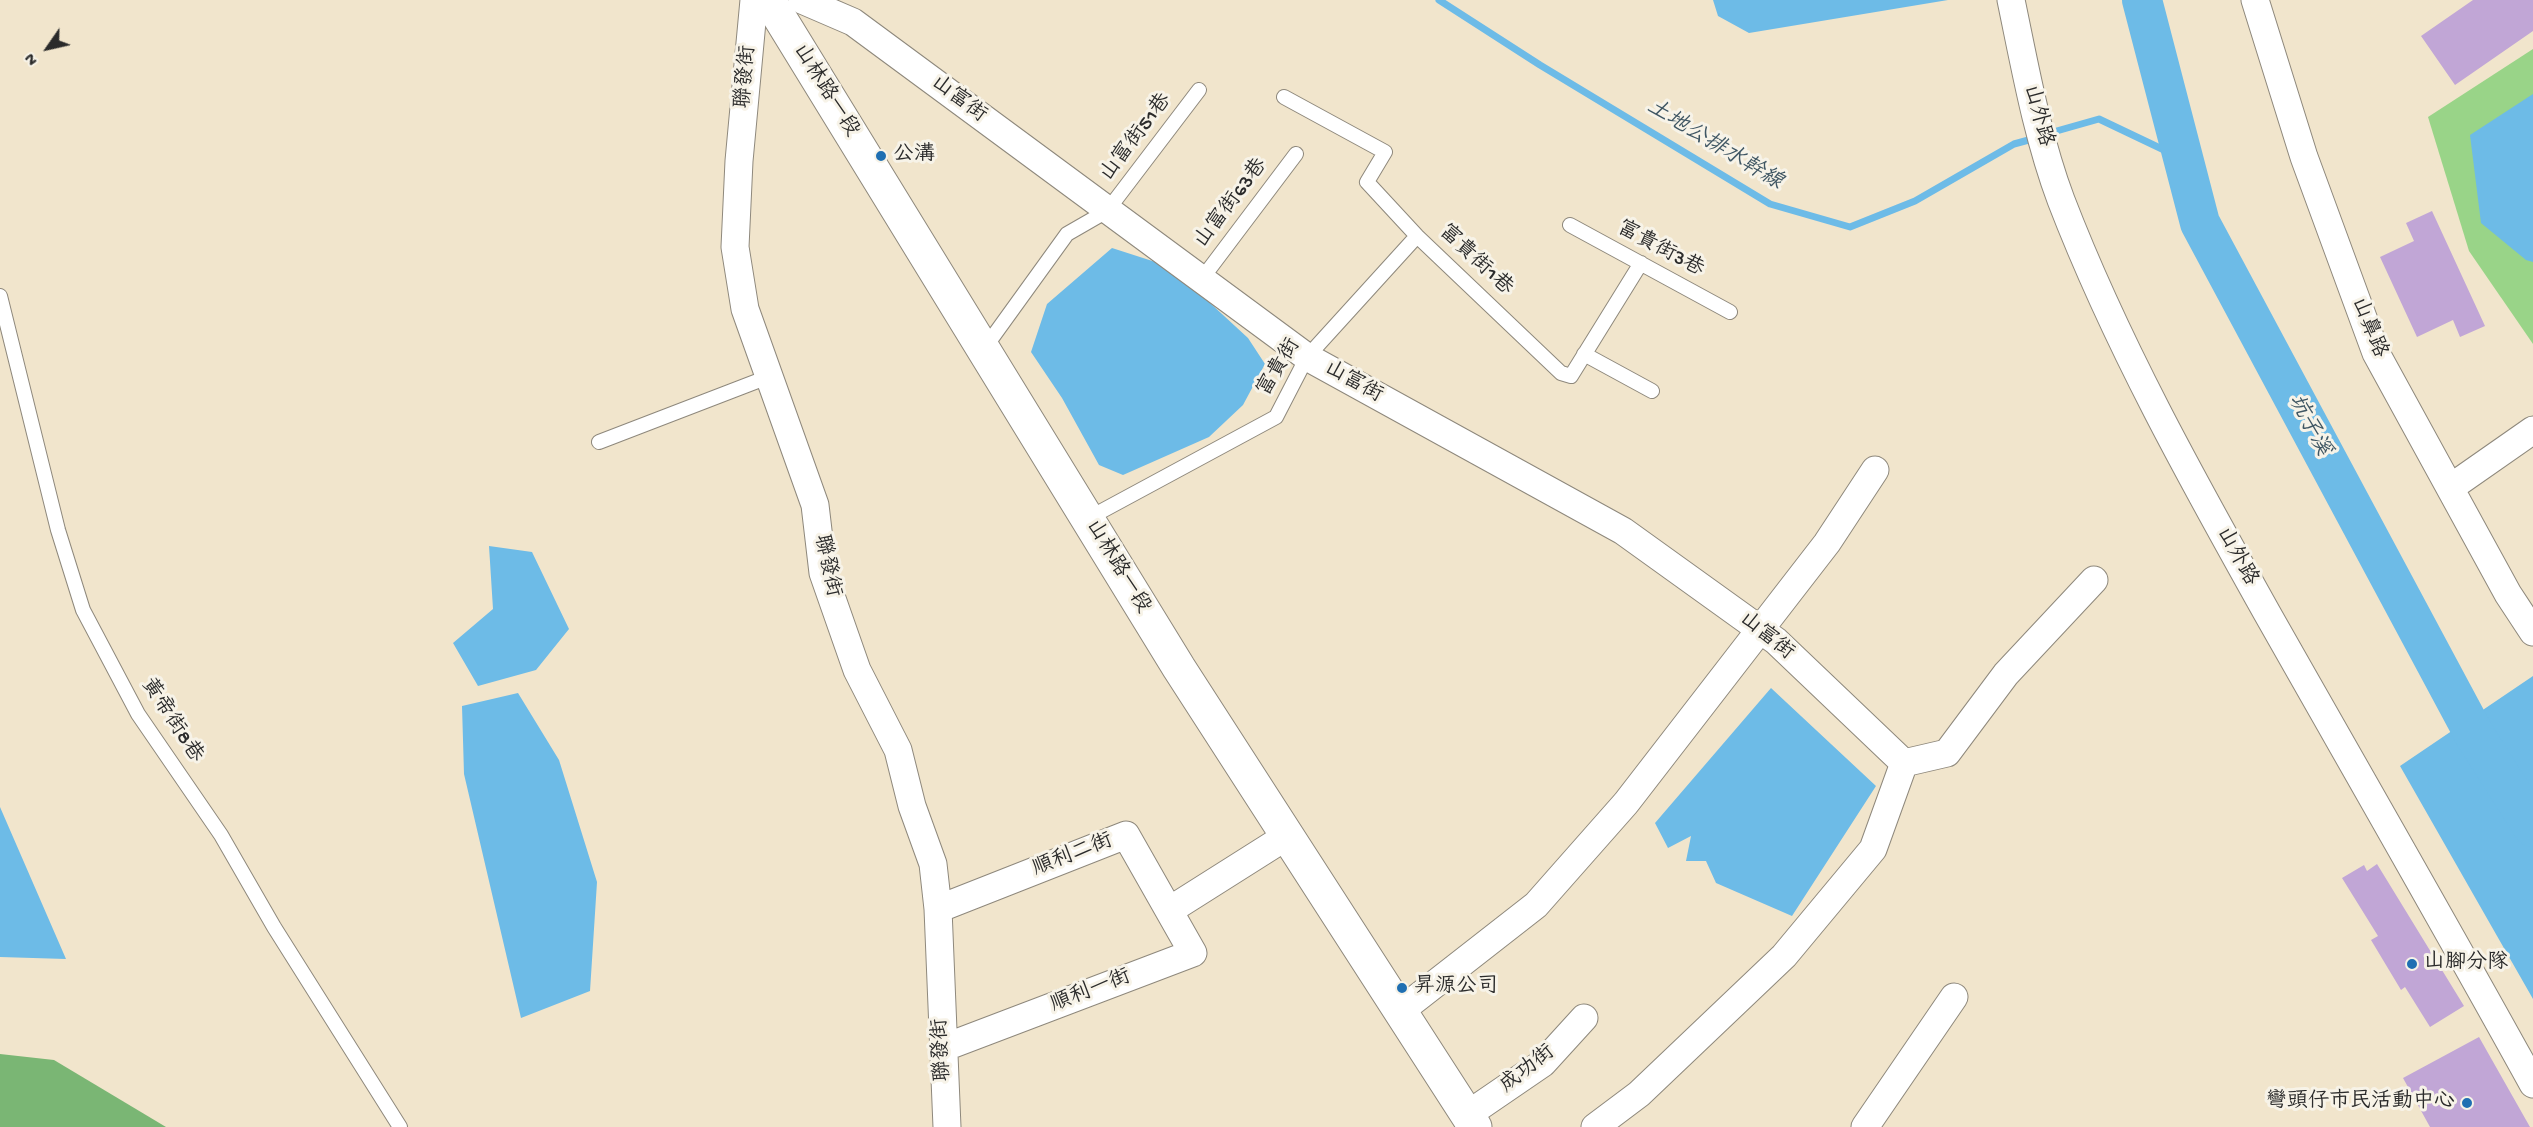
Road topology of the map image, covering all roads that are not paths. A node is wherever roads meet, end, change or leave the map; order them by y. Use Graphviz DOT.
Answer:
graph roads {
  1 [pos="754,0"];
  2 [pos="769,0"];
  3 [pos="802,0"];
  4 [pos="2011,0"];
  5 [pos="2255,0"];
  6 [pos="1199,90"];
  7 [pos="1284,96"];
  8 [pos="1296,154"];
  9 [pos="1107,211"];
  10 [pos="1570,225"];
  11 [pos="1417,236"];
  12 [pos="1641,263"];
  13 [pos="1201,280"];
  14 [pos="0,296"];
  15 [pos="1730,312"];
  16 [pos="984,350"];
  17 [pos="1584,354"];
  18 [pos="1307,357"];
  19 [pos="768,377"];
  20 [pos="1652,391"];
  21 [pos="2533,430"];
  22 [pos="599,442"];
  23 [pos="1875,470"];
  24 [pos="2450,488"];
  25 [pos="1088,519"];
  26 [pos="2094,580"];
  27 [pos="1760,630"];
  28 [pos="2533,632"];
  29 [pos="1904,762"];
  30 [pos="1287,836"];
  31 [pos="938,909"];
  32 [pos="1170,910"];
  33 [pos="1954,997"];
  34 [pos="1399,1012"];
  35 [pos="1584,1018"];
  36 [pos="943,1048"];
  37 [pos="2533,1084"];
  38 [pos="1471,1121"];
  39 [pos="400,1127"];
  40 [pos="947,1127"];
  41 [pos="1595,1127"];
  42 [pos="1864,1127"];
  1 -- 19 [label="street, 聯發街"];
  2 -- 16 [label="main road, 山林路一段"];
  3 -- 9 [label="street, 山富街"];
  4 -- 37 [label="street, 山外路"];
  5 -- 24 [label="street, 山鼻路"];
  6 -- 9 [label="lane, 山富街51巷"];
  7 -- 11 [label="lane, 富貴街1巷"];
  8 -- 13 [label="lane, 山富街63巷"];
  9 -- 13 [label="street, 山富街"];
  9 -- 16 [label="lane"];
  10 -- 12 [label="lane, 富貴街3巷"];
  11 -- 17 [label="lane, 富貴街1巷"];
  11 -- 18 [label="lane, 富貴街"];
  12 -- 15 [label="lane, 富貴街3巷"];
  12 -- 17 [label="lane, 富貴街1巷"];
  13 -- 18 [label="street, 山富街"];
  14 -- 39 [label="lane, 黃帝街8巷"];
  16 -- 25 [label="main road, 山林路一段"];
  17 -- 20 [label="lane"];
  18 -- 25 [label="lane, 富貴街"];
  18 -- 27 [label="street, 山富街"];
  19 -- 22 [label="lane"];
  19 -- 31 [label="street, 聯發街"];
  21 -- 24 [label="street"];
  23 -- 27 [label="street"];
  24 -- 28 [label="street, 山鼻路"];
  25 -- 30 [label="main road, 山林路一段"];
  26 -- 29 [label="street"];
  27 -- 29 [label="street, 山富街"];
  27 -- 34 [label="street"];
  29 -- 41 [label="street"];
  30 -- 32 [label="street"];
  30 -- 34 [label="main road, 山林路一段"];
  31 -- 32 [label="street, 順利二街"];
  31 -- 36 [label="street, 聯發街"];
  32 -- 36 [label="street, 順利一街"];
  33 -- 42 [label="street"];
  34 -- 38 [label="main road, 山林路一段"];
  35 -- 38 [label="street, 成功街"];
  36 -- 40 [label="street, 聯發街"];
}
